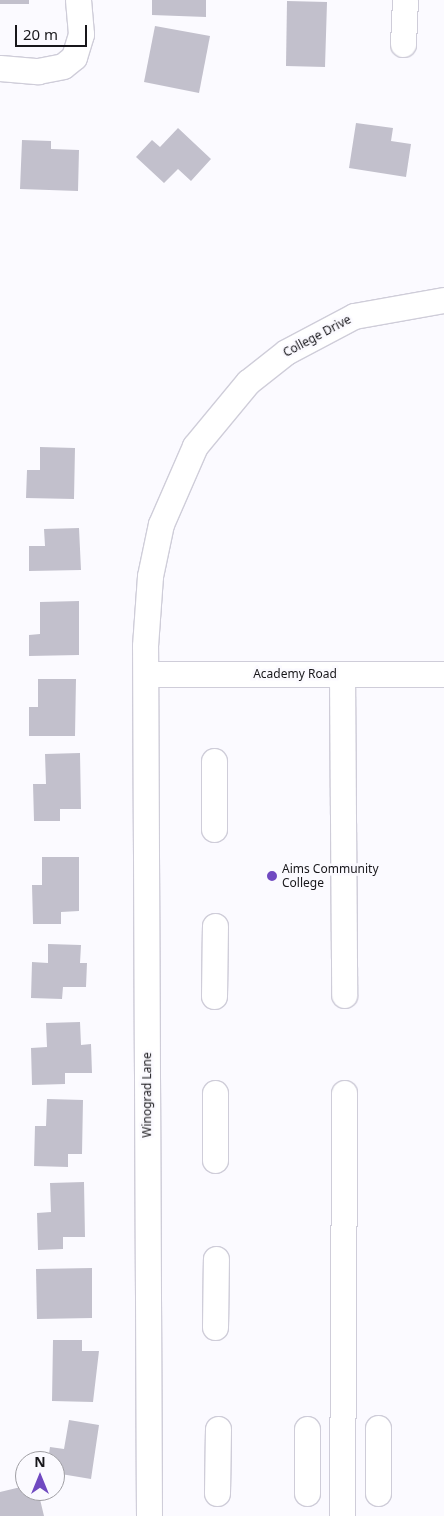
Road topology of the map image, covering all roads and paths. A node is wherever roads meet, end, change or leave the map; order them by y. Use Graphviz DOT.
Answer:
graph roads {
  1 [pos="78,0"];
  2 [pos="405,0"];
  3 [pos="403,44"];
  4 [pos="0,68"];
  5 [pos="444,300"];
  6 [pos="146,674"];
  7 [pos="342,674"];
  8 [pos="444,674"];
  9 [pos="214,761"];
  10 [pos="214,829"];
  11 [pos="215,926"];
  12 [pos="214,996"];
  13 [pos="344,996"];
  14 [pos="215,1093"];
  15 [pos="344,1093"];
  16 [pos="215,1160"];
  17 [pos="216,1259"];
  18 [pos="215,1327"];
  19 [pos="378,1428"];
  20 [pos="218,1429"];
  21 [pos="307,1429"];
  22 [pos="378,1492"];
  23 [pos="217,1493"];
  24 [pos="307,1493"];
  25 [pos="149,1516"];
  26 [pos="342,1516"];
  1 -- 4 [label="street"];
  2 -- 3 [label="street"];
  5 -- 6 [label="street, College Drive"];
  6 -- 7 [label="street, Academy Road"];
  6 -- 25 [label="street, Winograd Lane"];
  7 -- 8 [label="street, Academy Road"];
  7 -- 13 [label="street"];
  9 -- 10 [label="street"];
  11 -- 12 [label="street"];
  14 -- 16 [label="street"];
  15 -- 26 [label="street"];
  17 -- 18 [label="street"];
  19 -- 22 [label="street"];
  20 -- 23 [label="street"];
  21 -- 24 [label="street"];
}
